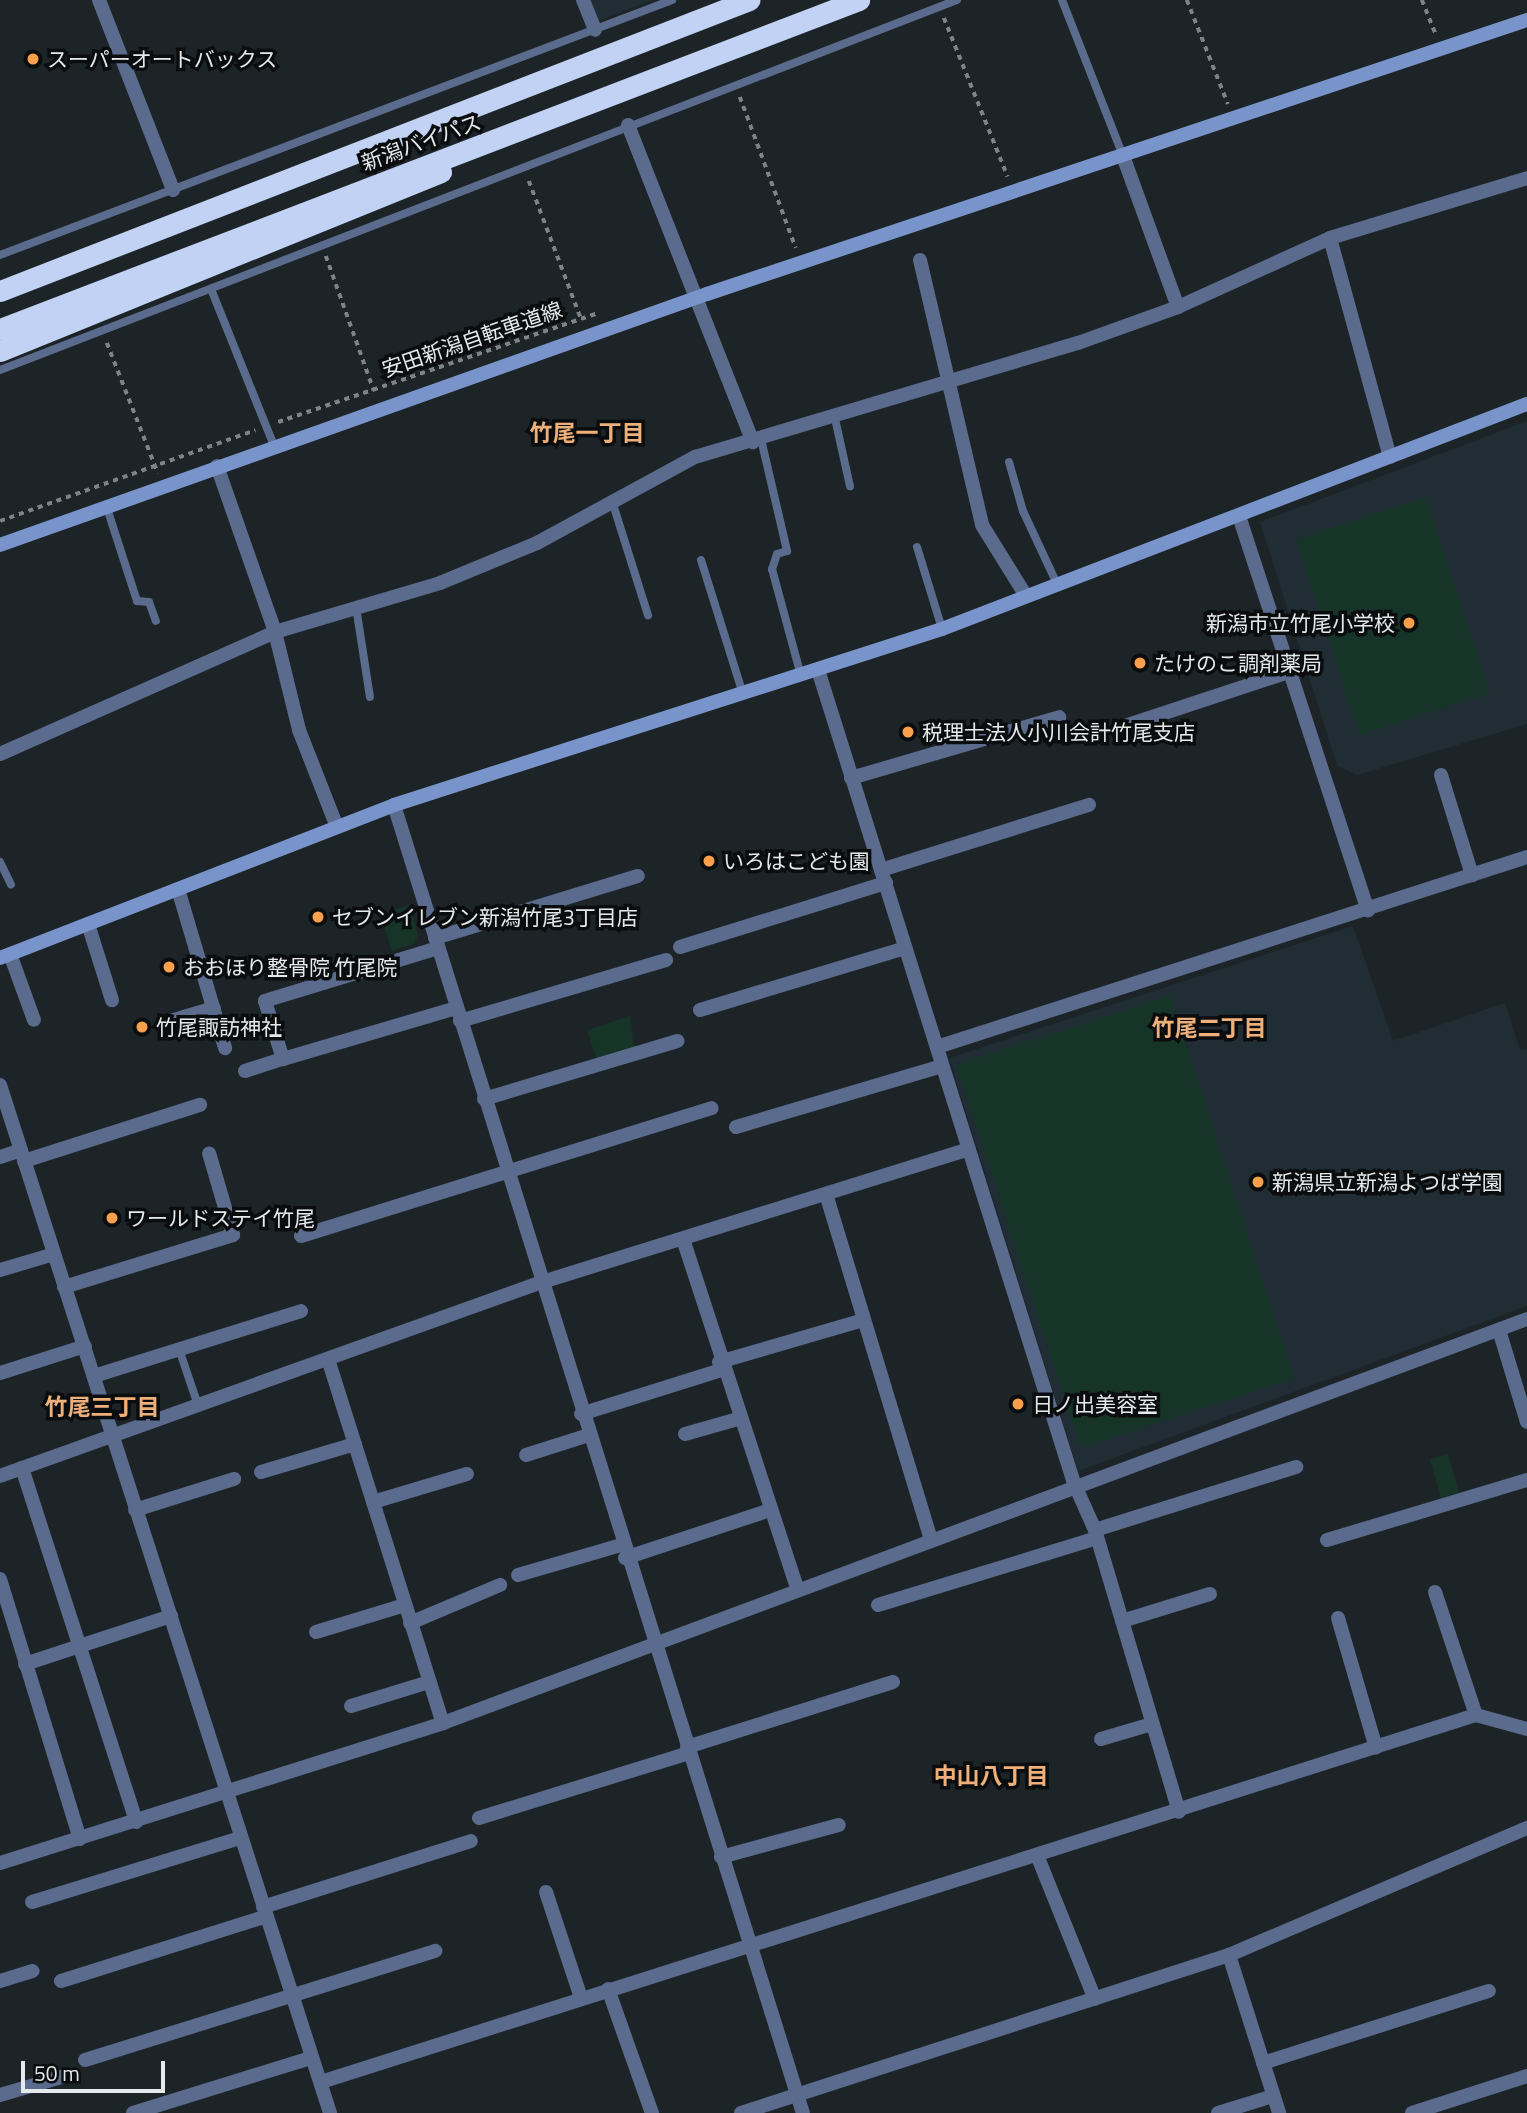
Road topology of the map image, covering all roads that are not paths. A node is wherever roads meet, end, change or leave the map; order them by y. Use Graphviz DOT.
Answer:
graph roads {
  1 [pos="99,0"];
  2 [pos="583,0"];
  3 [pos="672,0"];
  4 [pos="748,0"];
  5 [pos="859,0"];
  6 [pos="957,0"];
  7 [pos="1062,0"];
  8 [pos="1527,20"];
  9 [pos="596,34"];
  10 [pos="626,119"];
  11 [pos="514,133"];
  12 [pos="1123,156"];
  13 [pos="1527,178"];
  14 [pos="173,190"];
  15 [pos="1330,238"];
  16 [pos="108,248"];
  17 [pos="0,255"];
  18 [pos="920,260"];
  19 [pos="0,279"];
  20 [pos="211,289"];
  21 [pos="0,291"];
  22 [pos="696,298"];
  23 [pos="1178,307"];
  24 [pos="0,329"];
  25 [pos="0,351"];
  26 [pos="0,370"];
  27 [pos="947,385"];
  28 [pos="1527,404"];
  29 [pos="834,414"];
  30 [pos="757,440"];
  31 [pos="274,446"];
  32 [pos="1390,457"];
  33 [pos="1009,462"];
  34 [pos="217,466"];
  35 [pos="850,486"];
  36 [pos="611,498"];
  37 [pos="106,505"];
  38 [pos="1239,516"];
  39 [pos="0,545"];
  40 [pos="917,547"];
  41 [pos="701,559"];
  42 [pos="1057,584"];
  43 [pos="1026,596"];
  44 [pos="355,606"];
  45 [pos="648,615"];
  46 [pos="156,621"];
  47 [pos="942,629"];
  48 [pos="275,632"];
  49 [pos="1288,672"];
  50 [pos="819,673"];
  51 [pos="802,679"];
  52 [pos="370,697"];
  53 [pos="744,697"];
  54 [pos="1059,717"];
  55 [pos="1125,726"];
  56 [pos="0,754"];
  57 [pos="1441,775"];
  58 [pos="851,778"];
  59 [pos="394,805"];
  60 [pos="1089,806"];
  61 [pos="337,827"];
  62 [pos="1527,857"];
  63 [pos="0,862"];
  64 [pos="1472,875"];
  65 [pos="638,876"];
  66 [pos="883,876"];
  67 [pos="11,885"];
  68 [pos="178,889"];
  69 [pos="1368,910"];
  70 [pos="88,924"];
  71 [pos="436,943"];
  72 [pos="680,947"];
  73 [pos="905,948"];
  74 [pos="5,956"];
  75 [pos="666,960"];
  76 [pos="112,1000"];
  77 [pos="214,1008"];
  78 [pos="700,1010"];
  79 [pos="458,1015"];
  80 [pos="34,1020"];
  81 [pos="164,1023"];
  82 [pos="677,1041"];
  83 [pos="937,1047"];
  84 [pos="225,1048"];
  85 [pos="283,1059"];
  86 [pos="942,1066"];
  87 [pos="245,1071"];
  88 [pos="0,1085"];
  89 [pos="484,1099"];
  90 [pos="200,1105"];
  91 [pos="712,1108"];
  92 [pos="736,1127"];
  93 [pos="968,1149"];
  94 [pos="209,1153"];
  95 [pos="22,1156"];
  96 [pos="0,1157"];
  97 [pos="506,1169"];
  98 [pos="826,1194"];
  99 [pos="301,1236"];
  100 [pos="683,1239"];
  101 [pos="54,1254"];
  102 [pos="0,1270"];
  103 [pos="539,1283"];
  104 [pos="64,1287"];
  105 [pos="301,1311"];
  106 [pos="1527,1319"];
  107 [pos="864,1320"];
  108 [pos="1499,1330"];
  109 [pos="85,1346"];
  110 [pos="179,1349"];
  111 [pos="328,1359"];
  112 [pos="720,1366"];
  113 [pos="0,1373"];
  114 [pos="94,1376"];
  115 [pos="198,1405"];
  116 [pos="580,1413"];
  117 [pos="1526,1414"];
  118 [pos="738,1419"];
  119 [pos="115,1434"];
  120 [pos="685,1434"];
  121 [pos="586,1436"];
  122 [pos="355,1444"];
  123 [pos="527,1455"];
  124 [pos="1296,1467"];
  125 [pos="22,1468"];
  126 [pos="261,1472"];
  127 [pos="467,1474"];
  128 [pos="0,1476"];
  129 [pos="234,1479"];
  130 [pos="1527,1480"];
  131 [pos="1074,1483"];
  132 [pos="373,1502"];
  133 [pos="135,1510"];
  134 [pos="770,1510"];
  135 [pos="1096,1534"];
  136 [pos="930,1536"];
  137 [pos="1327,1540"];
  138 [pos="623,1552"];
  139 [pos="518,1575"];
  140 [pos="0,1579"];
  141 [pos="500,1585"];
  142 [pos="797,1588"];
  143 [pos="1435,1592"];
  144 [pos="1210,1594"];
  145 [pos="405,1605"];
  146 [pos="878,1605"];
  147 [pos="171,1616"];
  148 [pos="1338,1618"];
  149 [pos="1122,1621"];
  150 [pos="410,1623"];
  151 [pos="316,1632"];
  152 [pos="652,1640"];
  153 [pos="79,1644"];
  154 [pos="25,1664"];
  155 [pos="429,1682"];
  156 [pos="893,1682"];
  157 [pos="351,1706"];
  158 [pos="1476,1715"];
  159 [pos="443,1723"];
  160 [pos="1152,1724"];
  161 [pos="1527,1728"];
  162 [pos="1101,1739"];
  163 [pos="1376,1748"];
  164 [pos="688,1750"];
  165 [pos="225,1789"];
  166 [pos="1178,1812"];
  167 [pos="479,1818"];
  168 [pos="136,1822"];
  169 [pos="839,1825"];
  170 [pos="1527,1828"];
  171 [pos="240,1838"];
  172 [pos="80,1839"];
  173 [pos="471,1841"];
  174 [pos="1037,1855"];
  175 [pos="721,1857"];
  176 [pos="0,1863"];
  177 [pos="546,1892"];
  178 [pos="32,1902"];
  179 [pos="264,1912"];
  180 [pos="747,1942"];
  181 [pos="435,1951"];
  182 [pos="1229,1955"];
  183 [pos="33,1971"];
  184 [pos="0,1981"];
  185 [pos="61,1981"];
  186 [pos="608,1989"];
  187 [pos="1489,1991"];
  188 [pos="290,1993"];
  189 [pos="581,1998"];
  190 [pos="1095,1999"];
  191 [pos="311,2058"];
  192 [pos="85,2060"];
  193 [pos="1263,2063"];
  194 [pos="68,2075"];
  195 [pos="1527,2076"];
  196 [pos="321,2082"];
  197 [pos="0,2095"];
  198 [pos="1273,2096"];
  199 [pos="798,2098"];
  200 [pos="134,2113"];
  201 [pos="330,2113"];
  202 [pos="652,2113"];
  203 [pos="741,2113"];
  204 [pos="803,2113"];
  205 [pos="1218,2113"];
  206 [pos="1279,2113"];
  207 [pos="1412,2113"];
  1 -- 14 [label="street"];
  2 -- 9 [label="street"];
  3 -- 9 [label="lane"];
  4 -- 16 [label="highway, 新潟バイパス"];
  5 -- 11 [label="highway, 新潟バイパス"];
  6 -- 10 [label="lane"];
  7 -- 12 [label="lane"];
  8 -- 12 [label="street"];
  9 -- 14 [label="lane"];
  10 -- 20 [label="lane"];
  10 -- 22 [label="street"];
  11 -- 24 [label="highway, 新潟バイパス"];
  11 -- 25 [label="highway"];
  12 -- 22 [label="street"];
  12 -- 23 [label="street"];
  13 -- 15 [label="street"];
  14 -- 17 [label="lane"];
  15 -- 23 [label="street"];
  15 -- 32 [label="street"];
  16 -- 19 [label="highway"];
  16 -- 21 [label="highway, 新潟バイパス"];
  18 -- 27 [label="street"];
  20 -- 26 [label="lane"];
  20 -- 31 [label="lane"];
  22 -- 30 [label="street"];
  22 -- 31 [label="street"];
  23 -- 27 [label="street"];
  27 -- 29 [label="street"];
  27 -- 43 [label="street"];
  28 -- 32 [label="street"];
  29 -- 30 [label="street"];
  29 -- 35 [label="lane"];
  30 -- 36 [label="street"];
  30 -- 51 [label="lane"];
  31 -- 34 [label="street"];
  32 -- 38 [label="street"];
  33 -- 42 [label="lane"];
  34 -- 37 [label="street"];
  34 -- 48 [label="street"];
  36 -- 44 [label="street"];
  36 -- 45 [label="lane"];
  37 -- 39 [label="street"];
  37 -- 46 [label="lane"];
  38 -- 42 [label="street"];
  38 -- 49 [label="street"];
  40 -- 47 [label="lane"];
  41 -- 53 [label="lane"];
  42 -- 43 [label="street"];
  43 -- 47 [label="street"];
  44 -- 48 [label="street"];
  44 -- 52 [label="lane"];
  47 -- 50 [label="street"];
  48 -- 56 [label="street"];
  48 -- 61 [label="street"];
  49 -- 55 [label="street"];
  49 -- 69 [label="street"];
  50 -- 51 [label="street"];
  50 -- 58 [label="street"];
  51 -- 53 [label="street"];
  53 -- 59 [label="street"];
  54 -- 58 [label="street"];
  57 -- 64 [label="street"];
  58 -- 66 [label="street"];
  59 -- 61 [label="street"];
  59 -- 71 [label="street"];
  60 -- 66 [label="street"];
  61 -- 68 [label="street"];
  62 -- 64 [label="street"];
  63 -- 67 [label="lane"];
  64 -- 69 [label="street"];
  65 -- 71 [label="street"];
  66 -- 72 [label="street"];
  66 -- 73 [label="street"];
  68 -- 70 [label="street"];
  68 -- 77 [label="street"];
  69 -- 83 [label="street"];
  70 -- 74 [label="street"];
  70 -- 76 [label="street"];
  71 -- 79 [label="street"];
  71 -- 85 [label="street"];
  73 -- 78 [label="street"];
  73 -- 83 [label="street"];
  74 -- 80 [label="street"];
  75 -- 79 [label="street"];
  77 -- 81 [label="street"];
  77 -- 84 [label="street"];
  79 -- 85 [label="street"];
  79 -- 89 [label="street"];
  82 -- 89 [label="street"];
  83 -- 86 [label="street"];
  85 -- 87 [label="street"];
  86 -- 92 [label="street"];
  86 -- 93 [label="street"];
  88 -- 95 [label="street"];
  89 -- 97 [label="street"];
  90 -- 95 [label="street"];
  91 -- 97 [label="street"];
  93 -- 98 [label="street"];
  93 -- 131 [label="street"];
  94 -- 104 [label="street"];
  95 -- 96 [label="street"];
  95 -- 101 [label="street"];
  97 -- 99 [label="street"];
  97 -- 103 [label="street"];
  98 -- 100 [label="street"];
  98 -- 107 [label="street"];
  100 -- 103 [label="street"];
  100 -- 112 [label="street"];
  101 -- 102 [label="street"];
  101 -- 104 [label="street"];
  103 -- 111 [label="street"];
  103 -- 116 [label="street"];
  104 -- 109 [label="street"];
  105 -- 110 [label="street"];
  106 -- 108 [label="street"];
  107 -- 112 [label="street"];
  107 -- 136 [label="street"];
  108 -- 117 [label="street"];
  108 -- 131 [label="street"];
  109 -- 113 [label="street"];
  109 -- 114 [label="street"];
  110 -- 114 [label="street"];
  110 -- 115 [label="lane"];
  111 -- 115 [label="street"];
  111 -- 122 [label="street"];
  112 -- 116 [label="street"];
  112 -- 118 [label="street"];
  114 -- 119 [label="street"];
  115 -- 119 [label="street"];
  116 -- 121 [label="street"];
  118 -- 120 [label="street"];
  118 -- 134 [label="street"];
  119 -- 125 [label="street"];
  119 -- 133 [label="street"];
  121 -- 123 [label="street"];
  121 -- 138 [label="street"];
  122 -- 126 [label="street"];
  122 -- 132 [label="street"];
  124 -- 135 [label="street"];
  125 -- 128 [label="street"];
  125 -- 153 [label="street"];
  127 -- 132 [label="street"];
  129 -- 133 [label="street"];
  130 -- 137 [label="street"];
  131 -- 135 [label="street"];
  131 -- 136 [label="street"];
  132 -- 145 [label="street"];
  133 -- 147 [label="street"];
  134 -- 138 [label="street"];
  134 -- 142 [label="street"];
  135 -- 146 [label="street"];
  135 -- 149 [label="street"];
  136 -- 142 [label="street"];
  138 -- 139 [label="street"];
  138 -- 152 [label="street"];
  140 -- 154 [label="street"];
  141 -- 150 [label="street"];
  142 -- 152 [label="street"];
  143 -- 158 [label="street"];
  144 -- 149 [label="street"];
  145 -- 150 [label="street"];
  145 -- 151 [label="street"];
  147 -- 153 [label="street"];
  147 -- 165 [label="street"];
  148 -- 163 [label="street"];
  149 -- 160 [label="street"];
  150 -- 155 [label="street"];
  152 -- 159 [label="street"];
  152 -- 164 [label="street"];
  153 -- 154 [label="street"];
  153 -- 168 [label="street"];
  154 -- 172 [label="street"];
  155 -- 157 [label="street"];
  155 -- 159 [label="street"];
  156 -- 164 [label="street"];
  158 -- 161 [label="street"];
  158 -- 163 [label="street"];
  159 -- 165 [label="street"];
  160 -- 162 [label="street"];
  160 -- 166 [label="street"];
  163 -- 166 [label="street"];
  164 -- 167 [label="street"];
  164 -- 175 [label="street"];
  165 -- 168 [label="street"];
  165 -- 171 [label="street"];
  166 -- 174 [label="street"];
  168 -- 172 [label="street"];
  169 -- 175 [label="street"];
  170 -- 182 [label="street"];
  171 -- 178 [label="street"];
  171 -- 179 [label="street"];
  172 -- 176 [label="street"];
  173 -- 179 [label="street"];
  174 -- 180 [label="street"];
  174 -- 190 [label="street"];
  175 -- 180 [label="street"];
  177 -- 189 [label="street"];
  179 -- 185 [label="street"];
  179 -- 188 [label="street"];
  180 -- 186 [label="street"];
  180 -- 199 [label="street"];
  181 -- 188 [label="street"];
  182 -- 190 [label="street"];
  182 -- 193 [label="street"];
  183 -- 184 [label="street"];
  186 -- 189 [label="street"];
  186 -- 202 [label="street"];
  187 -- 193 [label="street"];
  188 -- 191 [label="street"];
  188 -- 192 [label="street"];
  189 -- 196 [label="street"];
  190 -- 199 [label="street"];
  191 -- 196 [label="street"];
  191 -- 200 [label="street"];
  193 -- 198 [label="street"];
  194 -- 197 [label="street"];
  195 -- 207 [label="street"];
  196 -- 201 [label="street"];
  198 -- 205 [label="street"];
  198 -- 206 [label="street"];
  199 -- 203 [label="street"];
  199 -- 204 [label="street"];
}
